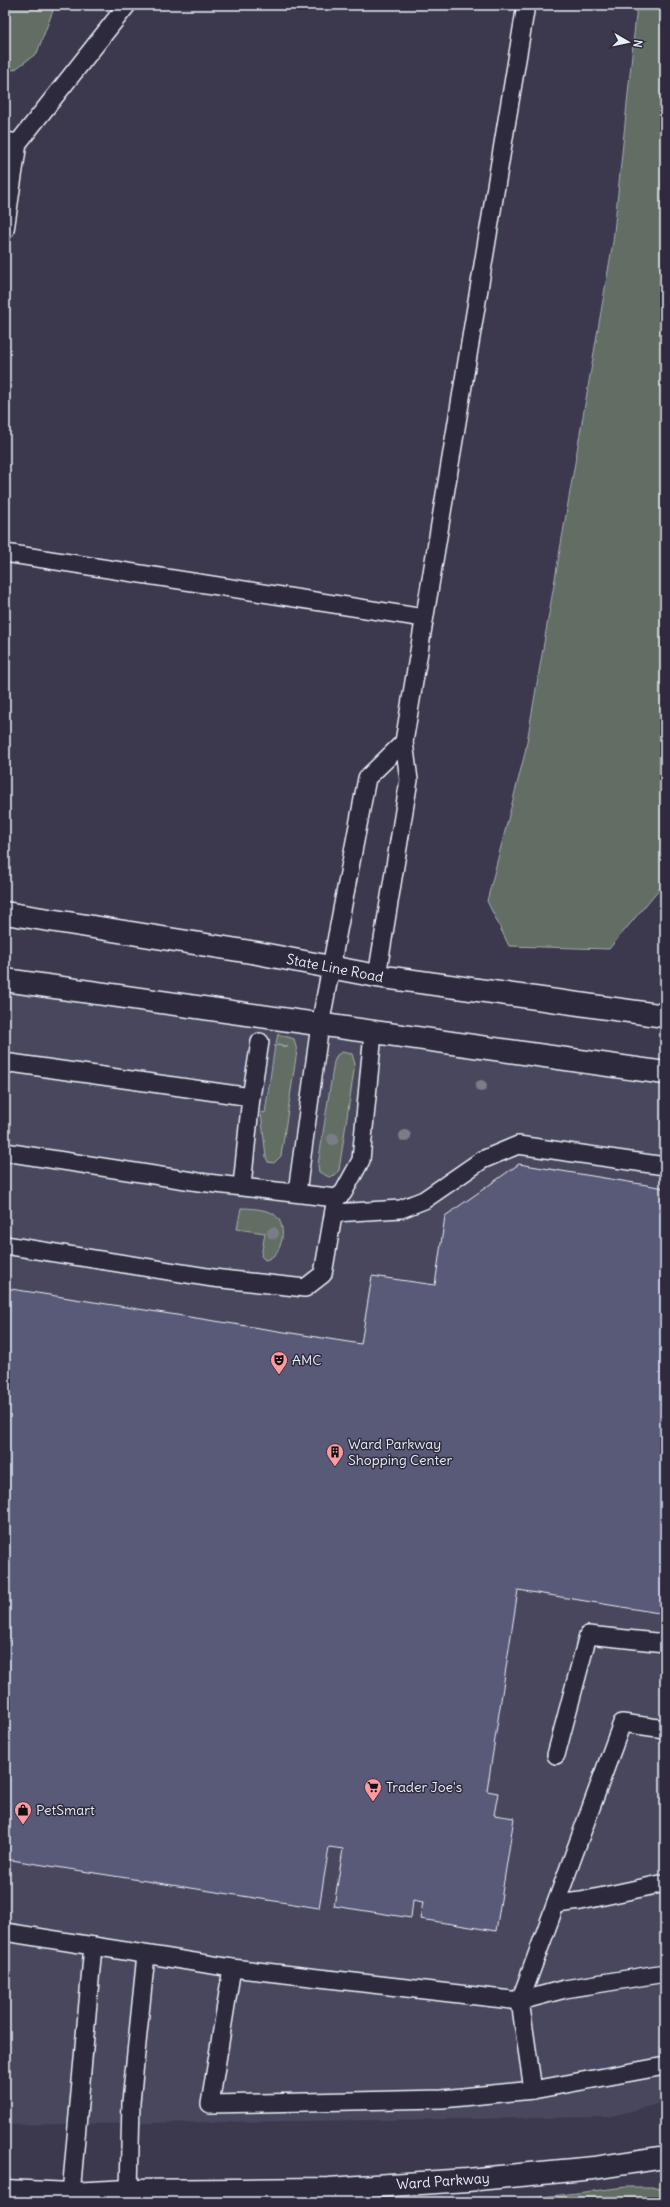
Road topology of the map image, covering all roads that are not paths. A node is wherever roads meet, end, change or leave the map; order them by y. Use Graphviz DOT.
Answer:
graph roads {
  1 [pos="127,5"];
  2 [pos="526,5"];
  3 [pos="12,142"];
  4 [pos="5,230"];
  5 [pos="5,553"];
  6 [pos="424,618"];
  7 [pos="404,742"];
  8 [pos="5,913"];
  9 [pos="330,967"];
  10 [pos="377,976"];
  11 [pos="5,980"];
  12 [pos="665,1016"];
  13 [pos="320,1025"];
  14 [pos="373,1033"];
  15 [pos="260,1042"];
  16 [pos="5,1066"];
  17 [pos="665,1073"];
  18 [pos="251,1097"];
  19 [pos="5,1152"];
  20 [pos="665,1166"];
  21 [pos="242,1186"];
  22 [pos="297,1192"];
  23 [pos="335,1205"];
  24 [pos="5,1245"];
  25 [pos="665,1643"];
  26 [pos="665,1729"];
  27 [pos="556,1755"];
  28 [pos="665,1883"];
  29 [pos="556,1904"];
  30 [pos="5,1932"];
  31 [pos="93,1946"];
  32 [pos="146,1955"];
  33 [pos="232,1968"];
  34 [pos="665,1973"];
  35 [pos="520,2001"];
  36 [pos="665,2066"];
  37 [pos="533,2090"];
  38 [pos="665,2157"];
  39 [pos="5,2190"];
  40 [pos="128,2191"];
  41 [pos="71,2194"];
  1 -- 3 [label="lane"];
  2 -- 6 [label="lane"];
  3 -- 4 [label="lane"];
  5 -- 6 [label="lane"];
  6 -- 7 [label="lane"];
  7 -- 9 [label="lane"];
  7 -- 10 [label="lane"];
  8 -- 9 [label="main road, State Line Road"];
  9 -- 10 [label="main road, State Line Road"];
  9 -- 13 [label="lane"];
  10 -- 12 [label="main road, State Line Road"];
  11 -- 13 [label="main road"];
  13 -- 14 [label="main road"];
  13 -- 22 [label="lane"];
  14 -- 17 [label="main road"];
  14 -- 23 [label="lane"];
  15 -- 18 [label="lane"];
  16 -- 18 [label="lane"];
  18 -- 21 [label="lane"];
  19 -- 21 [label="lane"];
  20 -- 23 [label="lane"];
  21 -- 22 [label="lane"];
  22 -- 23 [label="lane"];
  23 -- 24 [label="lane"];
  25 -- 27 [label="lane"];
  26 -- 29 [label="lane"];
  28 -- 29 [label="lane"];
  29 -- 35 [label="lane"];
  30 -- 31 [label="lane"];
  31 -- 32 [label="lane"];
  31 -- 41 [label="lane"];
  32 -- 33 [label="lane"];
  32 -- 40 [label="lane"];
  33 -- 35 [label="lane"];
  33 -- 37 [label="lane"];
  34 -- 35 [label="lane"];
  35 -- 37 [label="lane"];
  36 -- 37 [label="lane"];
  38 -- 40 [label="main road, Ward Parkway"];
  39 -- 41 [label="main road, Ward Parkway"];
  40 -- 41 [label="main road, Ward Parkway"];
}
